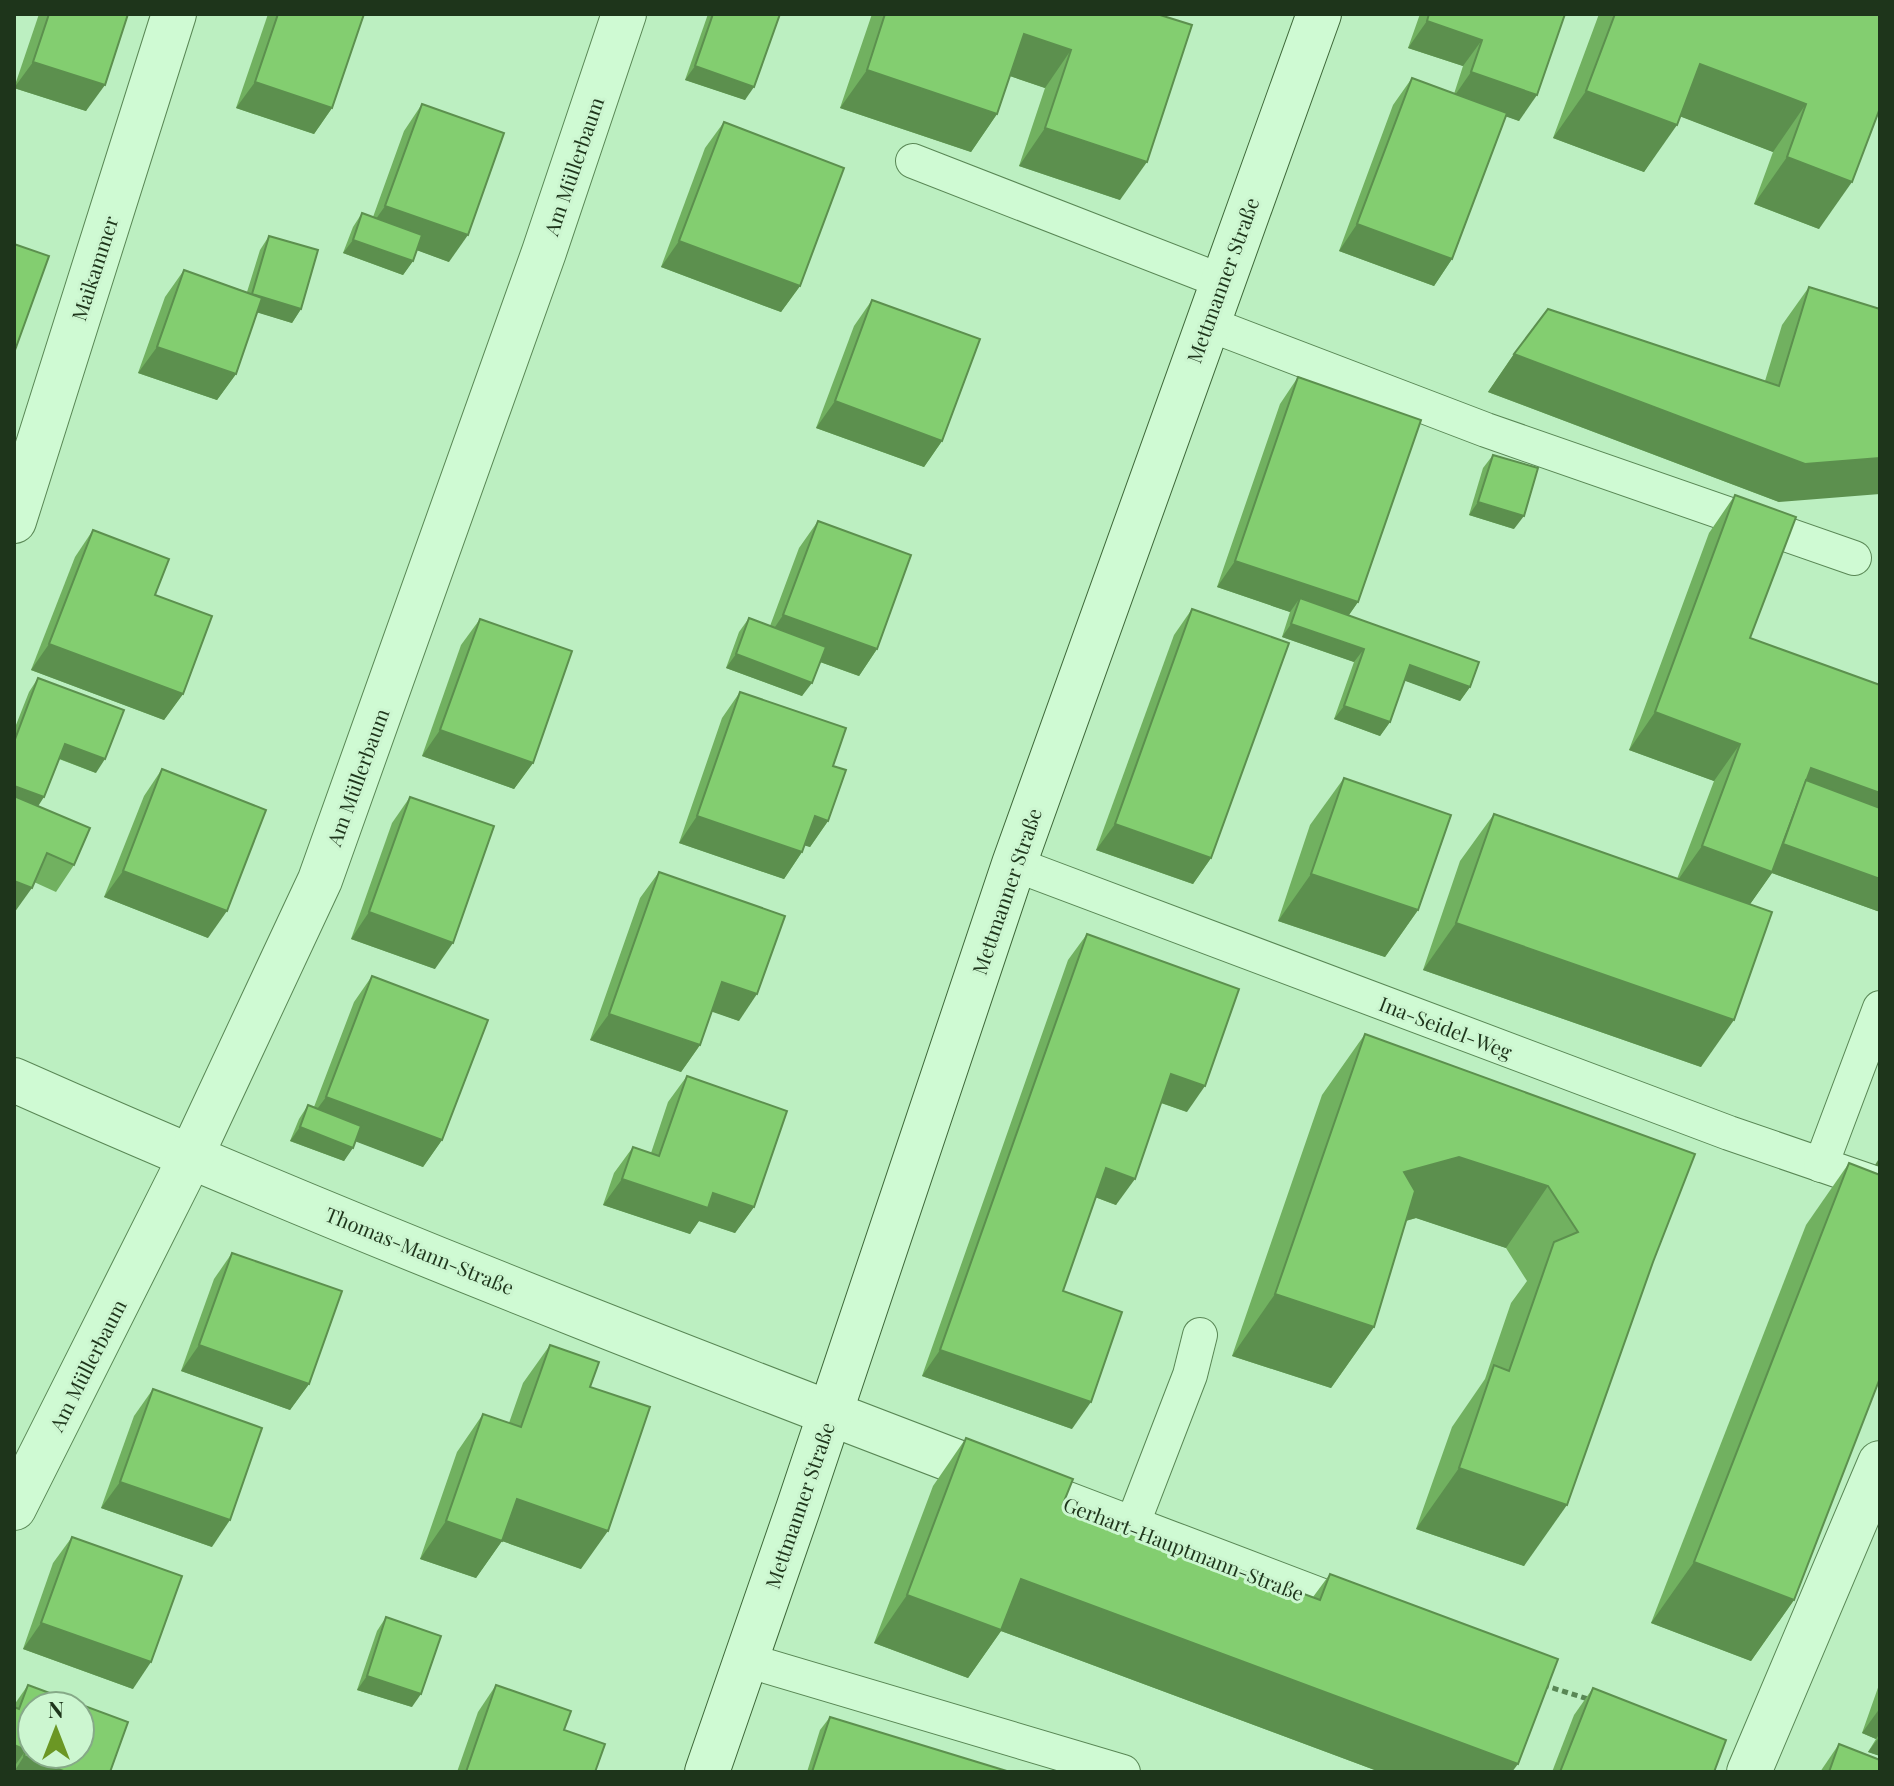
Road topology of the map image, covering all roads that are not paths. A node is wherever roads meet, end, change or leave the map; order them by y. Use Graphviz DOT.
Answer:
graph roads {
  1 [pos="174,14"];
  2 [pos="624,14"];
  3 [pos="1319,14"];
  4 [pos="913,161"];
  5 [pos="1221,281"];
  6 [pos="1206,323"];
  7 [pos="14,521"];
  8 [pos="1854,558"];
  9 [pos="1014,864"];
  10 [pos="1880,1008"];
  11 [pos="14,1080"];
  12 [pos="190,1158"];
  13 [pos="1821,1165"];
  14 [pos="1880,1185"];
  15 [pos="1200,1335"];
  16 [pos="830,1414"];
  17 [pos="1880,1463"];
  18 [pos="14,1508"];
  19 [pos="1131,1528"];
  20 [pos="1379,1622"];
  21 [pos="746,1660"];
  22 [pos="707,1772"];
  23 [pos="1123,1772"];
  24 [pos="1749,1772"];
  1 -- 7 [label="street, Maikammer"];
  2 -- 12 [label="street, Am Müllerbaum"];
  3 -- 5 [label="street, Mettmanner Straße"];
  4 -- 5 [label="lane"];
  5 -- 6 [label="street, Mettmanner Straße"];
  6 -- 8 [label="lane"];
  6 -- 9 [label="street, Mettmanner Straße"];
  9 -- 13 [label="lane, Ina-Seidel-Weg"];
  9 -- 16 [label="street, Mettmanner Straße"];
  10 -- 13 [label="lane"];
  11 -- 12 [label="street, Thomas-Mann-Straße"];
  12 -- 16 [label="street, Thomas-Mann-Straße"];
  12 -- 18 [label="street, Am Müllerbaum"];
  13 -- 14 [label="lane, Ina-Seidel-Weg"];
  15 -- 19 [label="lane"];
  16 -- 19 [label="street, Gerhart-Hauptmann-Straße"];
  16 -- 21 [label="street, Mettmanner Straße"];
  17 -- 24 [label="street"];
  19 -- 20 [label="street, Gerhart-Hauptmann-Straße"];
  21 -- 22 [label="street, Mettmanner Straße"];
  21 -- 23 [label="lane"];
}
